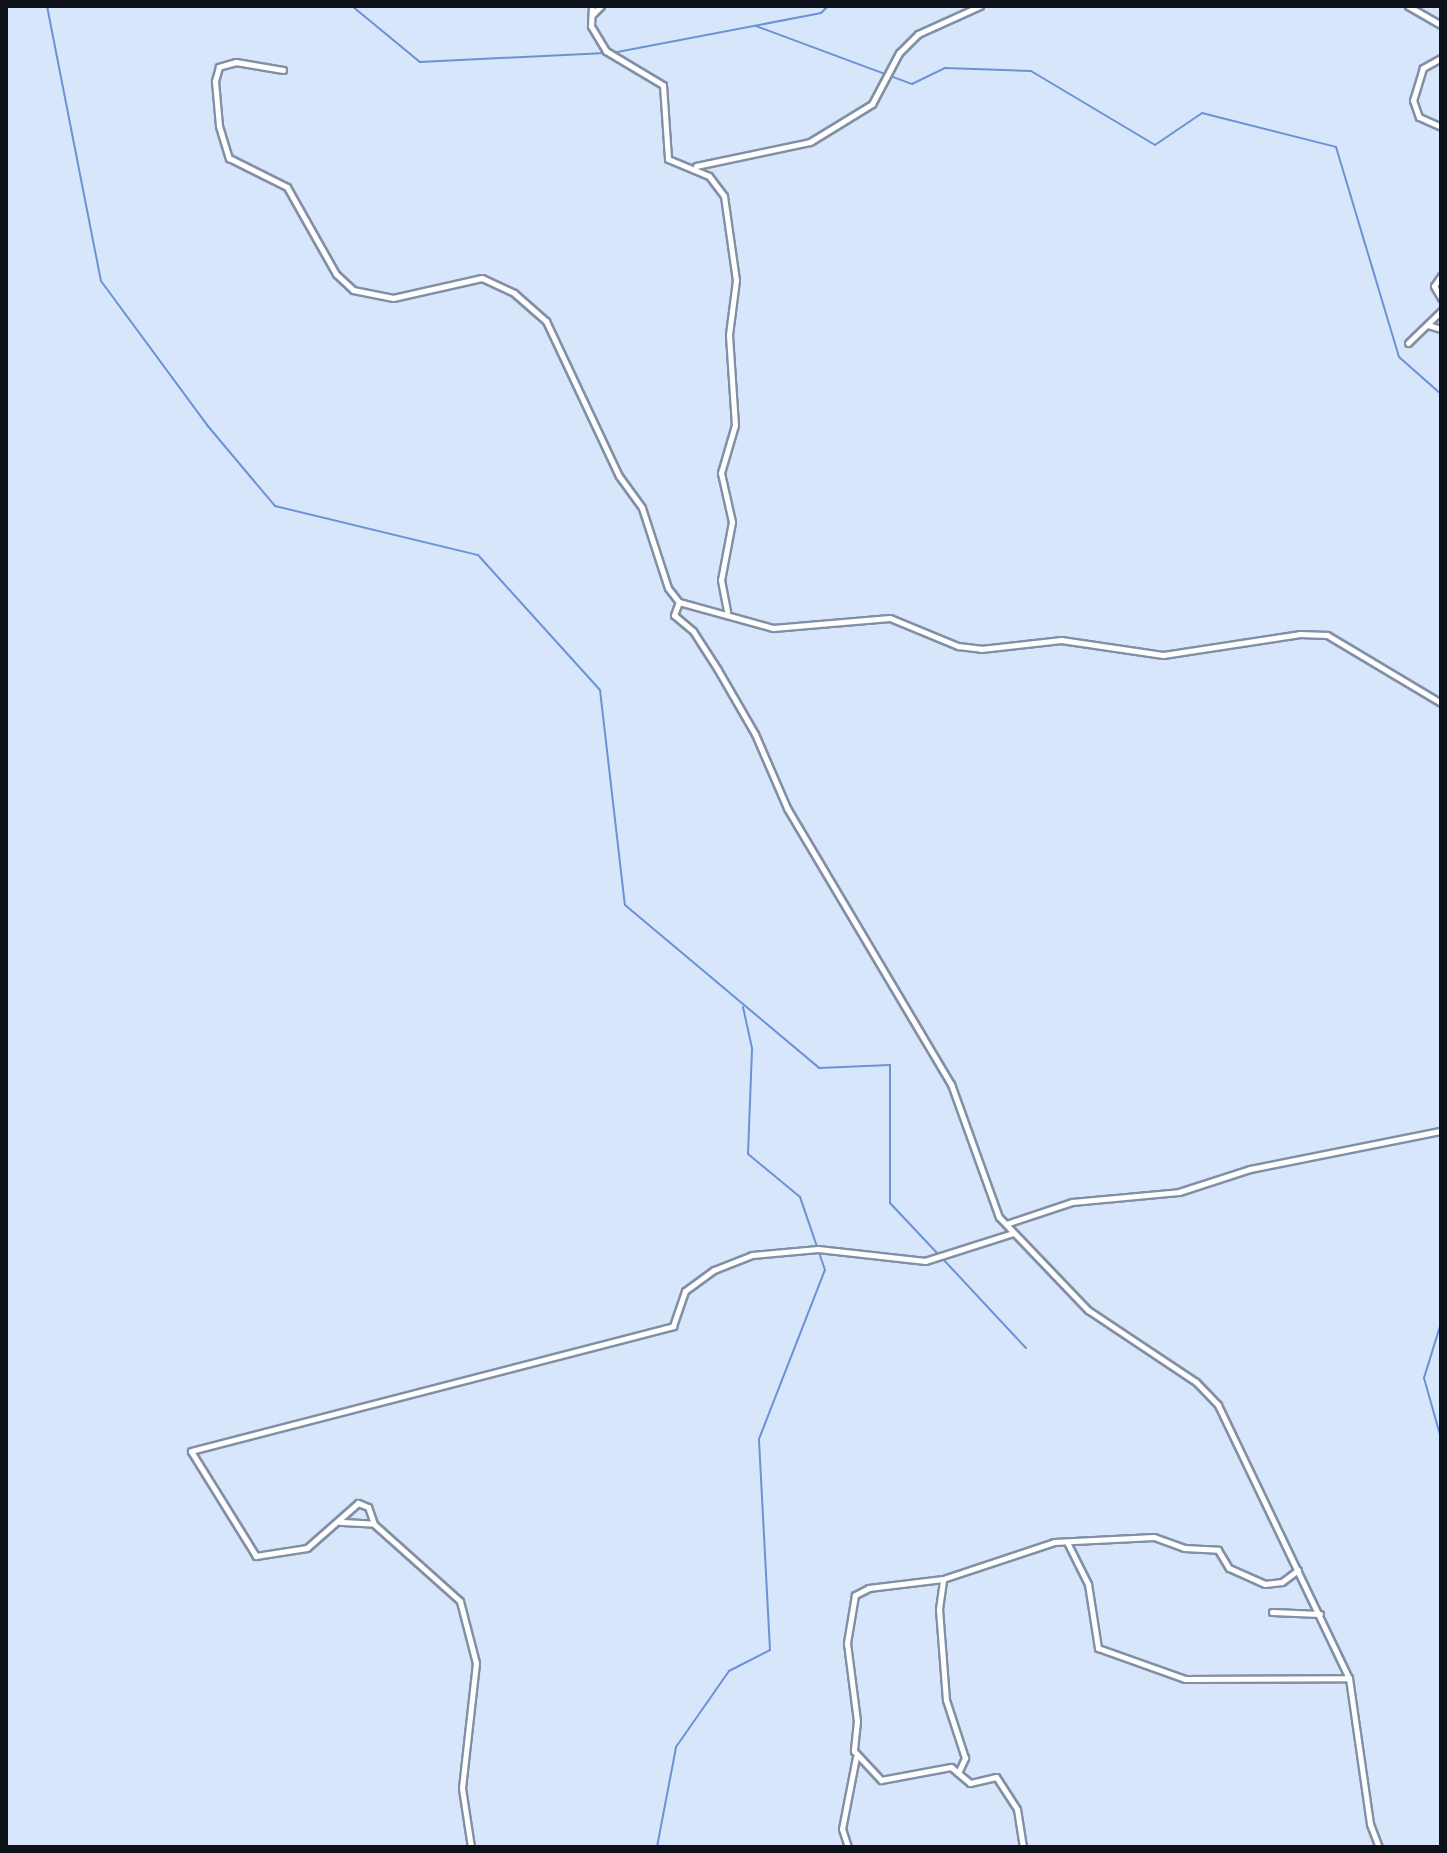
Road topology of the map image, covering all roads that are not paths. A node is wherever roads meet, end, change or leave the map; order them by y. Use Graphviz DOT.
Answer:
graph roads {
  1 [pos="592,6"];
  2 [pos="601,6"];
  3 [pos="980,6"];
  4 [pos="1408,6"];
  5 [pos="591,15"];
  6 [pos="1441,25"];
  7 [pos="1441,58"];
  8 [pos="283,70"];
  9 [pos="1441,127"];
  10 [pos="695,167"];
  11 [pos="1441,276"];
  12 [pos="1441,298"];
  13 [pos="1441,311"];
  14 [pos="1428,325"];
  15 [pos="1441,329"];
  16 [pos="1408,343"];
  17 [pos="679,602"];
  18 [pos="728,612"];
  19 [pos="1441,703"];
  20 [pos="1441,1131"];
  21 [pos="1006,1224"];
  22 [pos="1013,1233"];
  23 [pos="336,1523"];
  24 [pos="374,1524"];
  25 [pos="1067,1542"];
  26 [pos="1298,1570"];
  27 [pos="943,1579"];
  28 [pos="1272,1612"];
  29 [pos="1321,1614"];
  30 [pos="1349,1678"];
  31 [pos="856,1757"];
  32 [pos="958,1773"];
  33 [pos="471,1847"];
  34 [pos="848,1847"];
  35 [pos="1023,1847"];
  36 [pos="1379,1847"];
  1 -- 5 [label="street"];
  2 -- 5 [label="street"];
  3 -- 10 [label="street"];
  4 -- 6 [label="street"];
  5 -- 10 [label="street"];
  7 -- 9 [label="street"];
  8 -- 17 [label="street"];
  10 -- 18 [label="street"];
  11 -- 12 [label="street"];
  13 -- 14 [label="street"];
  14 -- 15 [label="street"];
  14 -- 16 [label="street"];
  17 -- 18 [label="street"];
  17 -- 21 [label="street"];
  18 -- 19 [label="street"];
  20 -- 21 [label="street"];
  21 -- 22 [label="street"];
  22 -- 23 [label="street"];
  22 -- 26 [label="street"];
  23 -- 24 [label="street"];
  23 -- 24 [label="street"];
  24 -- 33 [label="street"];
  25 -- 26 [label="street"];
  25 -- 27 [label="street"];
  25 -- 30 [label="street"];
  26 -- 29 [label="street"];
  27 -- 31 [label="street"];
  27 -- 32 [label="street"];
  28 -- 29 [label="street"];
  29 -- 30 [label="street"];
  30 -- 36 [label="street"];
  31 -- 32 [label="street"];
  31 -- 34 [label="street"];
  32 -- 35 [label="street"];
}
